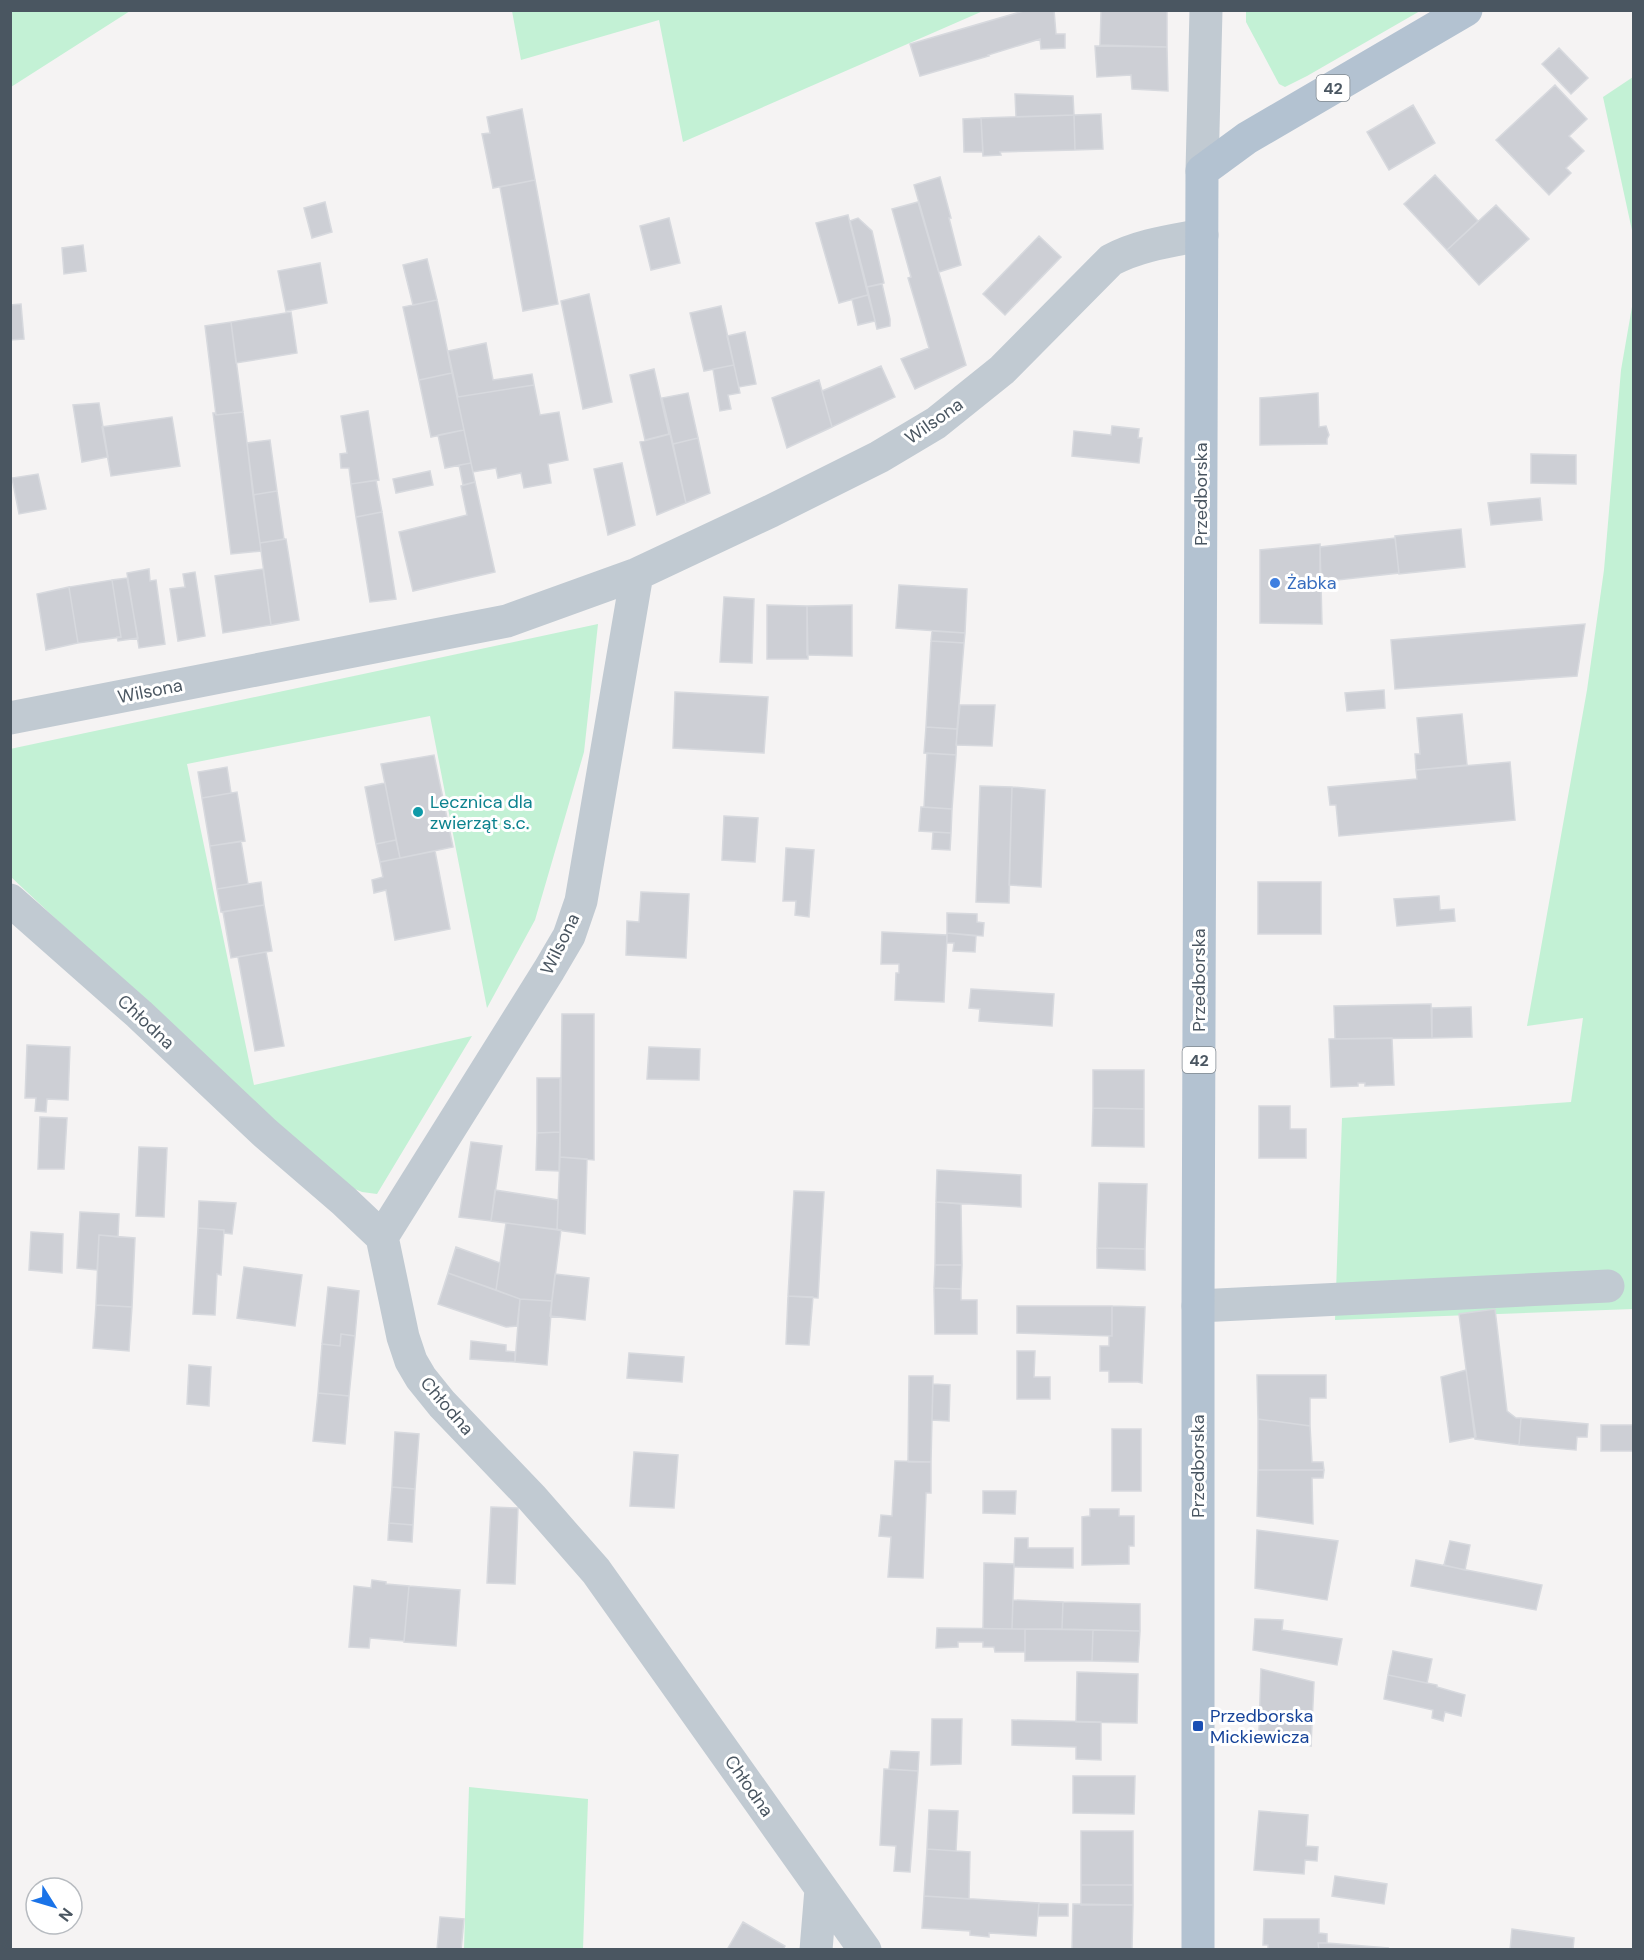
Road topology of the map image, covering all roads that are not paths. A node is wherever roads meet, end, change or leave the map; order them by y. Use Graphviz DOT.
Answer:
graph roads {
  1 [pos="1206,10"];
  2 [pos="1466,10"];
  3 [pos="1202,171"];
  4 [pos="1202,235"];
  5 [pos="638,574"];
  6 [pos="10,718"];
  7 [pos="10,900"];
  8 [pos="382,1237"];
  9 [pos="1608,1286"];
  10 [pos="1198,1306"];
  11 [pos="821,1889"];
  12 [pos="816,1950"];
  13 [pos="865,1950"];
  14 [pos="1198,1950"];
  1 -- 3 [label="street, Przedborska"];
  2 -- 3 [label="main road, 42"];
  3 -- 4 [label="main road, Przedborska / 42"];
  4 -- 5 [label="street, Wilsona"];
  4 -- 10 [label="main road, Przedborska / 42"];
  5 -- 6 [label="street, Wilsona"];
  5 -- 8 [label="street, Wilsona"];
  7 -- 8 [label="street, Chłodna"];
  8 -- 11 [label="street, Chłodna"];
  9 -- 10 [label="street"];
  10 -- 14 [label="main road, Przedborska / 42"];
  11 -- 12 [label="street"];
  11 -- 13 [label="street, Chłodna"];
}
